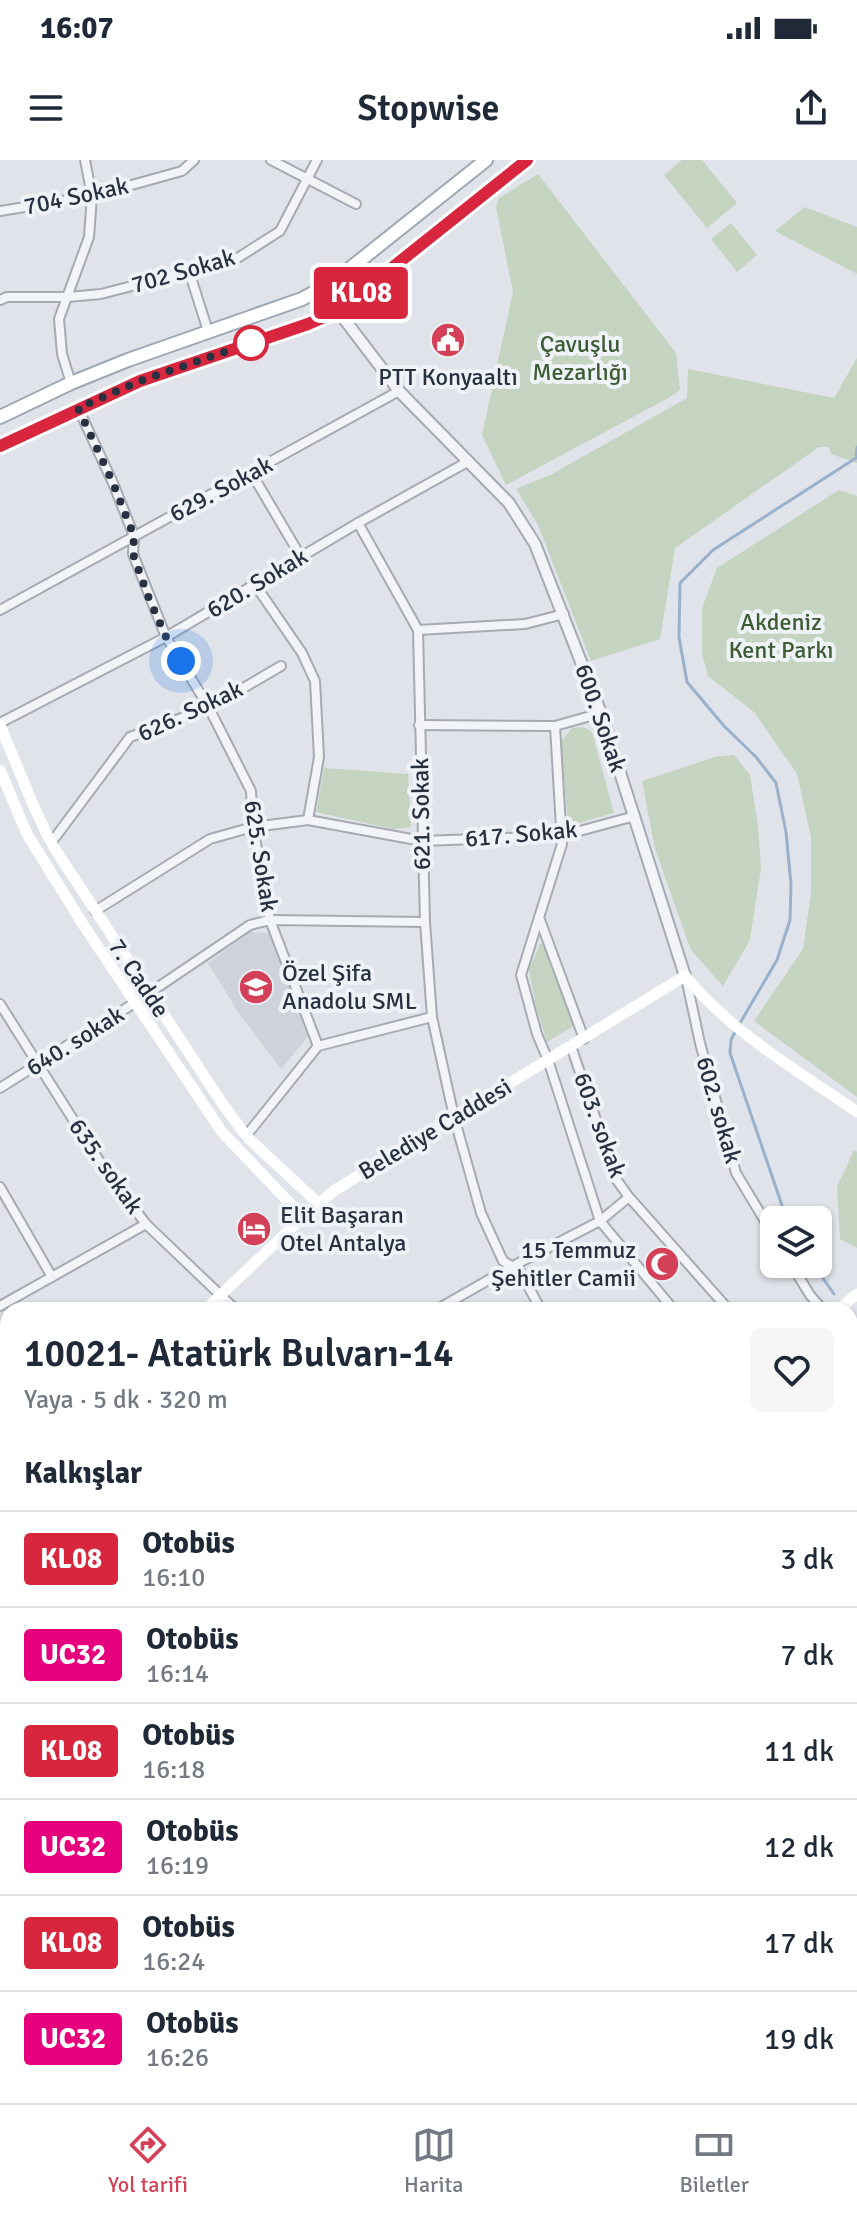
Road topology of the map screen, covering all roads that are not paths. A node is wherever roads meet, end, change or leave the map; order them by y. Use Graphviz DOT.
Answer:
graph roads {
  1 [pos="85,160"];
  2 [pos="194,160"];
  3 [pos="271,160"];
  4 [pos="317,160"];
  5 [pos="486,160"];
  6 [pos="527,160"];
  7 [pos="309,178"];
  8 [pos="92,196"];
  9 [pos="356,204"];
  10 [pos="0,211"];
  11 [pos="189,271"];
  12 [pos="68,297"];
  13 [pos="0,300"];
  14 [pos="338,311"];
  15 [pos="208,331"];
  16 [pos="71,383"];
  17 [pos="399,391"];
  18 [pos="78,408"];
  19 [pos="0,417"];
  20 [pos="0,446"];
  21 [pos="469,461"];
  22 [pos="252,474"];
  23 [pos="358,523"];
  24 [pos="134,536"];
  25 [pos="301,557"];
  26 [pos="256,586"];
  27 [pos="0,610"];
  28 [pos="564,614"];
  29 [pos="418,630"];
  30 [pos="166,637"];
  31 [pos="281,666"];
  32 [pos="209,708"];
  33 [pos="601,713"];
  34 [pos="0,724"];
  35 [pos="419,725"];
  36 [pos="555,726"];
  37 [pos="0,770"];
  38 [pos="635,816"];
  39 [pos="308,820"];
  40 [pos="253,827"];
  41 [pos="561,836"];
  42 [pos="422,841"];
  43 [pos="51,843"];
  44 [pos="95,911"];
  45 [pos="270,920"];
  46 [pos="539,920"];
  47 [pos="425,922"];
  48 [pos="685,976"];
  49 [pos="149,993"];
  50 [pos="136,1002"];
  51 [pos="0,1004"];
  52 [pos="432,1017"];
  53 [pos="584,1039"];
  54 [pos="318,1046"];
  55 [pos="571,1046"];
  56 [pos="548,1060"];
  57 [pos="38,1064"];
  58 [pos="0,1088"];
  59 [pos="857,1112"];
  60 [pos="454,1117"];
  61 [pos="246,1136"];
  62 [pos="0,1187"];
  63 [pos="629,1197"];
  64 [pos="318,1203"];
  65 [pos="760,1213"];
  66 [pos="303,1217"];
  67 [pos="600,1221"];
  68 [pos="146,1224"];
  69 [pos="511,1267"];
  70 [pos="52,1277"];
  71 [pos="800,1278"];
  72 [pos="222,1295"];
  73 [pos="7,1302"];
  74 [pos="214,1302"];
  75 [pos="229,1302"];
  76 [pos="450,1302"];
  77 [pos="537,1302"];
  78 [pos="667,1302"];
  79 [pos="722,1302"];
  80 [pos="816,1302"];
  1 -- 8 [label="street"];
  2 -- 8 [label="street, 704 Sokak"];
  3 -- 7 [label="street"];
  4 -- 7 [label="street, 702 Sokak"];
  5 -- 15 [label="main road"];
  6 -- 14 [label="main road"];
  7 -- 9 [label="street"];
  7 -- 11 [label="street, 702 Sokak"];
  8 -- 10 [label="street, 704 Sokak"];
  8 -- 12 [label="street"];
  11 -- 12 [label="street, 702 Sokak"];
  11 -- 15 [label="street"];
  12 -- 13 [label="street, 702 Sokak"];
  12 -- 16 [label="street"];
  14 -- 17 [label="street, 600. Sokak"];
  14 -- 18 [label="main road"];
  15 -- 16 [label="main road"];
  16 -- 19 [label="main road"];
  17 -- 21 [label="street, 600. Sokak"];
  17 -- 22 [label="street, 629. Sokak"];
  18 -- 20 [label="main road"];
  18 -- 24 [label="street, 625. Sokak"];
  21 -- 23 [label="street, 620. Sokak"];
  21 -- 28 [label="street, 600. Sokak"];
  22 -- 24 [label="street, 629. Sokak"];
  22 -- 25 [label="street"];
  23 -- 25 [label="street, 620. Sokak"];
  23 -- 29 [label="street, 621. Sokak"];
  24 -- 27 [label="street, 629. Sokak"];
  24 -- 30 [label="street, 625. Sokak"];
  25 -- 26 [label="street, 620. Sokak"];
  26 -- 30 [label="street, 620. Sokak"];
  26 -- 39 [label="street"];
  28 -- 29 [label="street"];
  28 -- 33 [label="street, 600. Sokak"];
  29 -- 35 [label="street, 621. Sokak"];
  30 -- 32 [label="street, 625. Sokak"];
  30 -- 34 [label="street, 620. Sokak"];
  31 -- 32 [label="street, 626. Sokak"];
  32 -- 40 [label="street, 625. Sokak"];
  32 -- 43 [label="street, 626. Sokak"];
  33 -- 36 [label="street"];
  33 -- 38 [label="street, 600. Sokak"];
  34 -- 43 [label="main road, 7. Cadde"];
  35 -- 36 [label="street"];
  35 -- 42 [label="street, 621. Sokak"];
  36 -- 41 [label="street"];
  37 -- 50 [label="main road, 7. Cadde"];
  38 -- 41 [label="street, 617. Sokak"];
  38 -- 48 [label="street, 600. Sokak"];
  39 -- 40 [label="street, 617. Sokak"];
  39 -- 42 [label="street, 617. Sokak"];
  40 -- 44 [label="street, 617. Sokak"];
  40 -- 45 [label="street, 625. Sokak"];
  41 -- 42 [label="street, 617. Sokak"];
  41 -- 46 [label="street"];
  42 -- 47 [label="street, 621. Sokak"];
  43 -- 44 [label="main road, 7. Cadde"];
  44 -- 49 [label="main road, 7. Cadde"];
  45 -- 47 [label="street"];
  45 -- 49 [label="street, 640. sokak"];
  45 -- 54 [label="street, 625. Sokak"];
  46 -- 53 [label="street"];
  46 -- 56 [label="street"];
  47 -- 52 [label="street, 621. Sokak"];
  48 -- 53 [label="main road, Belediye Caddesi"];
  48 -- 59 [label="main road, 600. Sokak"];
  48 -- 65 [label="street, 602. sokak"];
  49 -- 50 [label="street, 640. sokak"];
  49 -- 61 [label="main road, 7. Cadde"];
  50 -- 57 [label="street, 640. sokak"];
  50 -- 66 [label="main road, 7. Cadde"];
  51 -- 57 [label="street, 635. sokak"];
  52 -- 54 [label="street"];
  52 -- 60 [label="street, 621. Sokak"];
  53 -- 55 [label="main road, Belediye Caddesi"];
  54 -- 61 [label="street"];
  55 -- 56 [label="main road, Belediye Caddesi"];
  55 -- 63 [label="street, 603. sokak"];
  56 -- 60 [label="main road, Belediye Caddesi"];
  56 -- 67 [label="street"];
  57 -- 58 [label="street, 640. sokak"];
  57 -- 68 [label="street, 635. sokak"];
  60 -- 64 [label="main road, Belediye Caddesi"];
  60 -- 69 [label="street, 621. Sokak"];
  61 -- 64 [label="main road, 7. Cadde"];
  62 -- 70 [label="street"];
  63 -- 67 [label="street"];
  63 -- 79 [label="street, 603. sokak"];
  64 -- 66 [label="main road, Belediye Caddesi"];
  66 -- 72 [label="main road, Belediye Caddesi"];
  67 -- 69 [label="street"];
  67 -- 78 [label="street"];
  68 -- 70 [label="street"];
  68 -- 72 [label="street, 635. sokak"];
  69 -- 76 [label="street"];
  69 -- 77 [label="street, 621. Sokak"];
  70 -- 73 [label="street"];
  71 -- 80 [label="street"];
  72 -- 74 [label="main road, Belediye Caddesi"];
  72 -- 75 [label="street, 635. sokak"];
}
